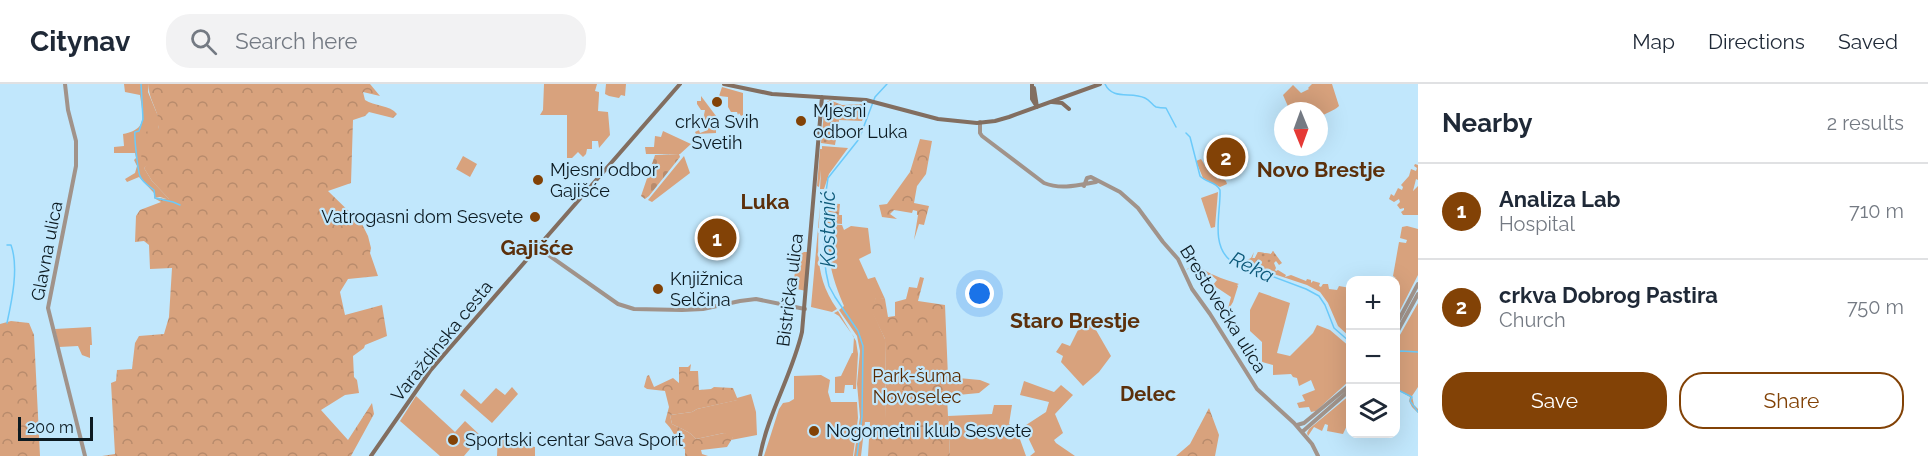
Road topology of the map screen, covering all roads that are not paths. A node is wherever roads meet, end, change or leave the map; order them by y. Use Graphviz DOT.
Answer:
graph roads {
  1 [pos="65,84"];
  2 [pos="724,84"];
  3 [pos="1033,84"];
  4 [pos="1100,84"];
  5 [pos="678,85"];
  6 [pos="822,97"];
  7 [pos="1034,99"];
  8 [pos="1050,103"];
  9 [pos="1037,107"];
  10 [pos="1069,109"];
  11 [pos="1029,110"];
  12 [pos="980,122"];
  13 [pos="537,247"];
  14 [pos="1418,284"];
  15 [pos="1418,294"];
  16 [pos="805,309"];
  17 [pos="1400,317"];
  18 [pos="1397,330"];
  19 [pos="1346,389"];
  20 [pos="1346,393"];
  21 [pos="1322,410"];
  22 [pos="1296,425"];
  23 [pos="1301,431"];
  24 [pos="85,456"];
  25 [pos="372,456"];
  26 [pos="760,456"];
  27 [pos="1318,456"];
  1 -- 24 [label="street, Glavna ulica"];
  2 -- 6 [label="main road"];
  3 -- 7 [label="main road"];
  4 -- 8 [label="main road"];
  5 -- 13 [label="main road, Varaždinska cesta"];
  6 -- 12 [label="main road"];
  6 -- 16 [label="main road, Bistrička ulica"];
  7 -- 8 [label="main road"];
  7 -- 9 [label="main road"];
  7 -- 11 [label="main road"];
  8 -- 9 [label="main road"];
  8 -- 10 [label="main road"];
  9 -- 11 [label="main road"];
  11 -- 12 [label="main road"];
  12 -- 22 [label="street, Brestovečka ulica"];
  13 -- 16 [label="street"];
  13 -- 25 [label="main road, Varaždinska cesta"];
  14 -- 17 [label="street"];
  15 -- 18 [label="street"];
  16 -- 26 [label="main road, Bistrička ulica"];
  19 -- 21 [label="street"];
  20 -- 23 [label="street"];
  21 -- 22 [label="street"];
  21 -- 23 [label="street"];
  22 -- 23 [label="street, Brestovečka ulica"];
  23 -- 27 [label="street, Brestovečka ulica"];
}
